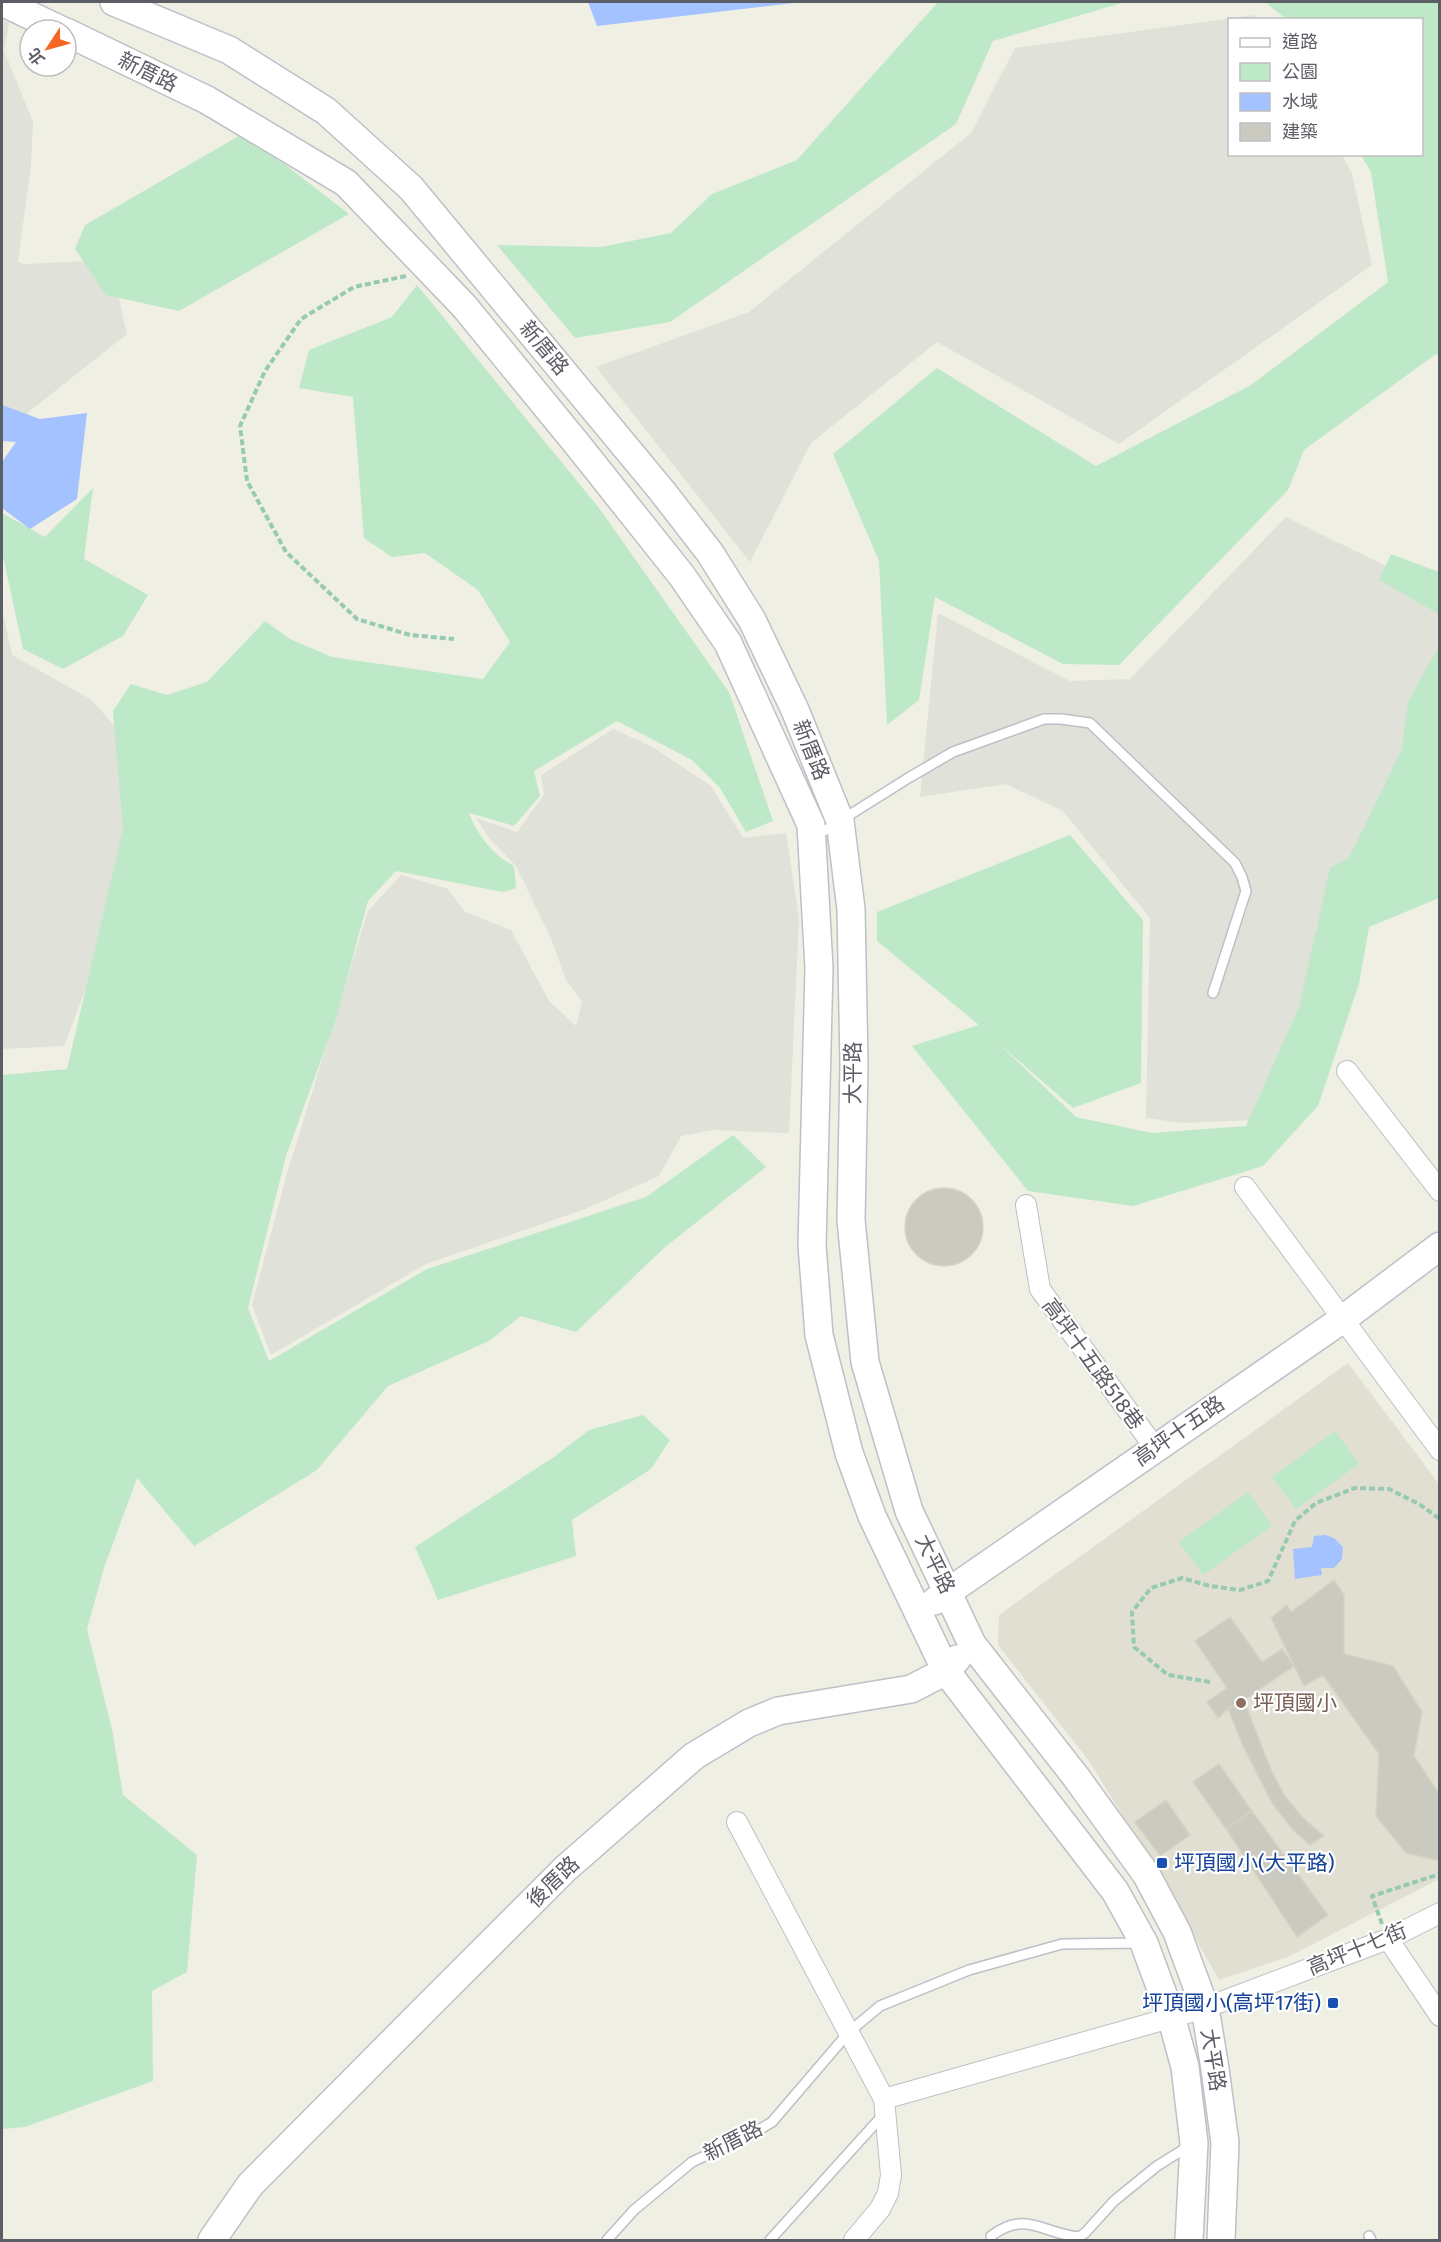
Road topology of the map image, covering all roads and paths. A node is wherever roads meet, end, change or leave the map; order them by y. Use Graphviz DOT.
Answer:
graph roads {
  1 [pos="2,2"];
  2 [pos="114,2"];
  3 [pos="36,18"];
  4 [pos="78,38"];
  5 [pos="430,271"];
  6 [pos="454,639"];
  7 [pos="840,821"];
  8 [pos="811,832"];
  9 [pos="1213,993"];
  10 [pos="1347,1071"];
  11 [pos="1245,1187"];
  12 [pos="1440,1191"];
  13 [pos="1026,1205"];
  14 [pos="1440,1246"];
  15 [pos="1343,1319"];
  16 [pos="1155,1448"];
  17 [pos="1440,1450"];
  18 [pos="1440,1519"];
  19 [pos="948,1591"];
  20 [pos="918,1615"];
  21 [pos="972,1644"];
  22 [pos="946,1671"];
  23 [pos="1210,1682"];
  24 [pos="737,1822"];
  25 [pos="1440,1874"];
  26 [pos="1440,1913"];
  27 [pos="1388,1939"];
  28 [pos="1143,1943"];
  29 [pos="1205,2008"];
  30 [pos="1171,2016"];
  31 [pos="1440,2016"];
  32 [pos="849,2032"];
  33 [pos="885,2106"];
  34 [pos="1194,2143"];
  35 [pos="991,2236"];
  36 [pos="212,2241"];
  37 [pos="607,2241"];
  38 [pos="770,2241"];
  39 [pos="854,2241"];
  40 [pos="1189,2241"];
  41 [pos="1221,2241"];
  1 -- 3 [label="street"];
  2 -- 7 [label="street, 新厝路"];
  4 -- 5 [label="street, 新厝路"];
  5 -- 6 [label="path"];
  5 -- 8 [label="street, 新厝路"];
  7 -- 8 [label="lane"];
  7 -- 9 [label="lane"];
  7 -- 19 [label="street, 大平路"];
  8 -- 20 [label="street, 大平路"];
  10 -- 12 [label="street"];
  11 -- 15 [label="street"];
  13 -- 16 [label="street, 高坪十五路518巷"];
  14 -- 15 [label="street, 高坪十五路"];
  15 -- 16 [label="street, 高坪十五路"];
  15 -- 17 [label="street"];
  16 -- 19 [label="street, 高坪十五路"];
  18 -- 23 [label="path"];
  19 -- 20 [label="street, 高坪十五路"];
  19 -- 21 [label="street, 大平路"];
  20 -- 22 [label="street, 大平路"];
  21 -- 22 [label="street, 後厝路"];
  21 -- 29 [label="street, 大平路"];
  22 -- 28 [label="street, 大平路"];
  22 -- 36 [label="street, 後厝路"];
  24 -- 32 [label="street"];
  25 -- 27 [label="path"];
  26 -- 27 [label="street, 高坪十七街"];
  27 -- 29 [label="street, 高坪十七街"];
  27 -- 31 [label="street"];
  28 -- 30 [label="street, 大平路"];
  28 -- 32 [label="lane, 新厝路"];
  29 -- 30 [label="street, 高坪十七街"];
  29 -- 41 [label="street, 大平路"];
  30 -- 33 [label="street"];
  30 -- 34 [label="street, 大平路"];
  32 -- 33 [label="street"];
  32 -- 37 [label="lane, 新厝路"];
  33 -- 38 [label="lane"];
  33 -- 39 [label="street"];
  34 -- 35 [label="lane"];
  34 -- 40 [label="street, 大平路"];
}
